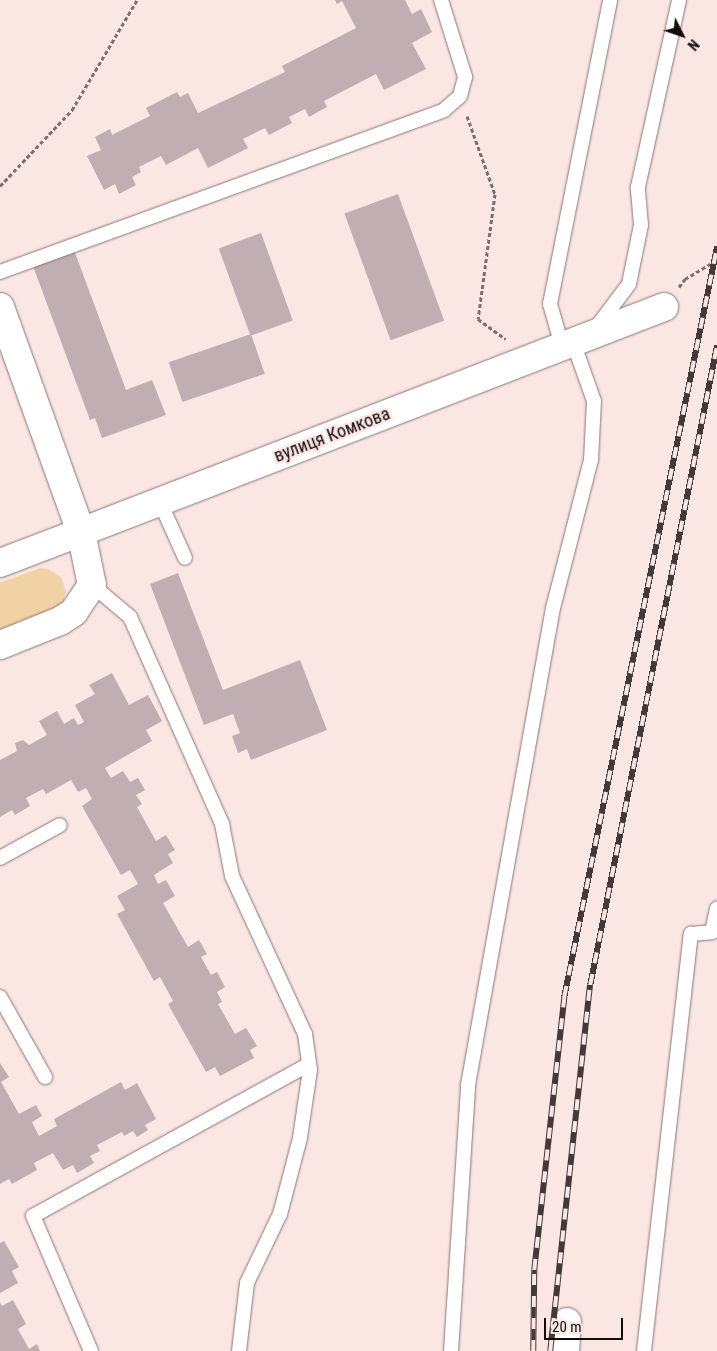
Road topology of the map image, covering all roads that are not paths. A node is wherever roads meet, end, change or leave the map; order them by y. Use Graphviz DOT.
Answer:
graph roads {
  1 [pos="441,0"];
  2 [pos="610,0"];
  3 [pos="679,0"];
  4 [pos="0,272"];
  5 [pos="664,307"];
  6 [pos="1,311"];
  7 [pos="575,341"];
  8 [pos="160,502"];
  9 [pos="81,532"];
  10 [pos="185,558"];
  11 [pos="0,563"];
  12 [pos="92,585"];
  13 [pos="0,646"];
  14 [pos="60,825"];
  15 [pos="0,858"];
  16 [pos="717,909"];
  17 [pos="0,997"];
  18 [pos="310,1064"];
  19 [pos="45,1077"];
  20 [pos="567,1322"];
  21 [pos="91,1351"];
  22 [pos="239,1351"];
  23 [pos="451,1351"];
  24 [pos="565,1351"];
  25 [pos="644,1351"];
  1 -- 4 [label="lane"];
  2 -- 7 [label="lane"];
  3 -- 7 [label="lane"];
  5 -- 7 [label="street, вулиця Комкова"];
  6 -- 9 [label="street"];
  7 -- 8 [label="street, вулиця Комкова"];
  7 -- 23 [label="lane"];
  8 -- 9 [label="street, вулиця Комкова"];
  8 -- 10 [label="lane"];
  9 -- 11 [label="street, вулиця Комкова"];
  9 -- 12 [label="street"];
  12 -- 13 [label="street"];
  12 -- 18 [label="lane"];
  14 -- 15 [label="lane"];
  16 -- 25 [label="lane"];
  17 -- 19 [label="lane"];
  18 -- 21 [label="lane"];
  18 -- 22 [label="lane"];
  20 -- 24 [label="street"];
}
